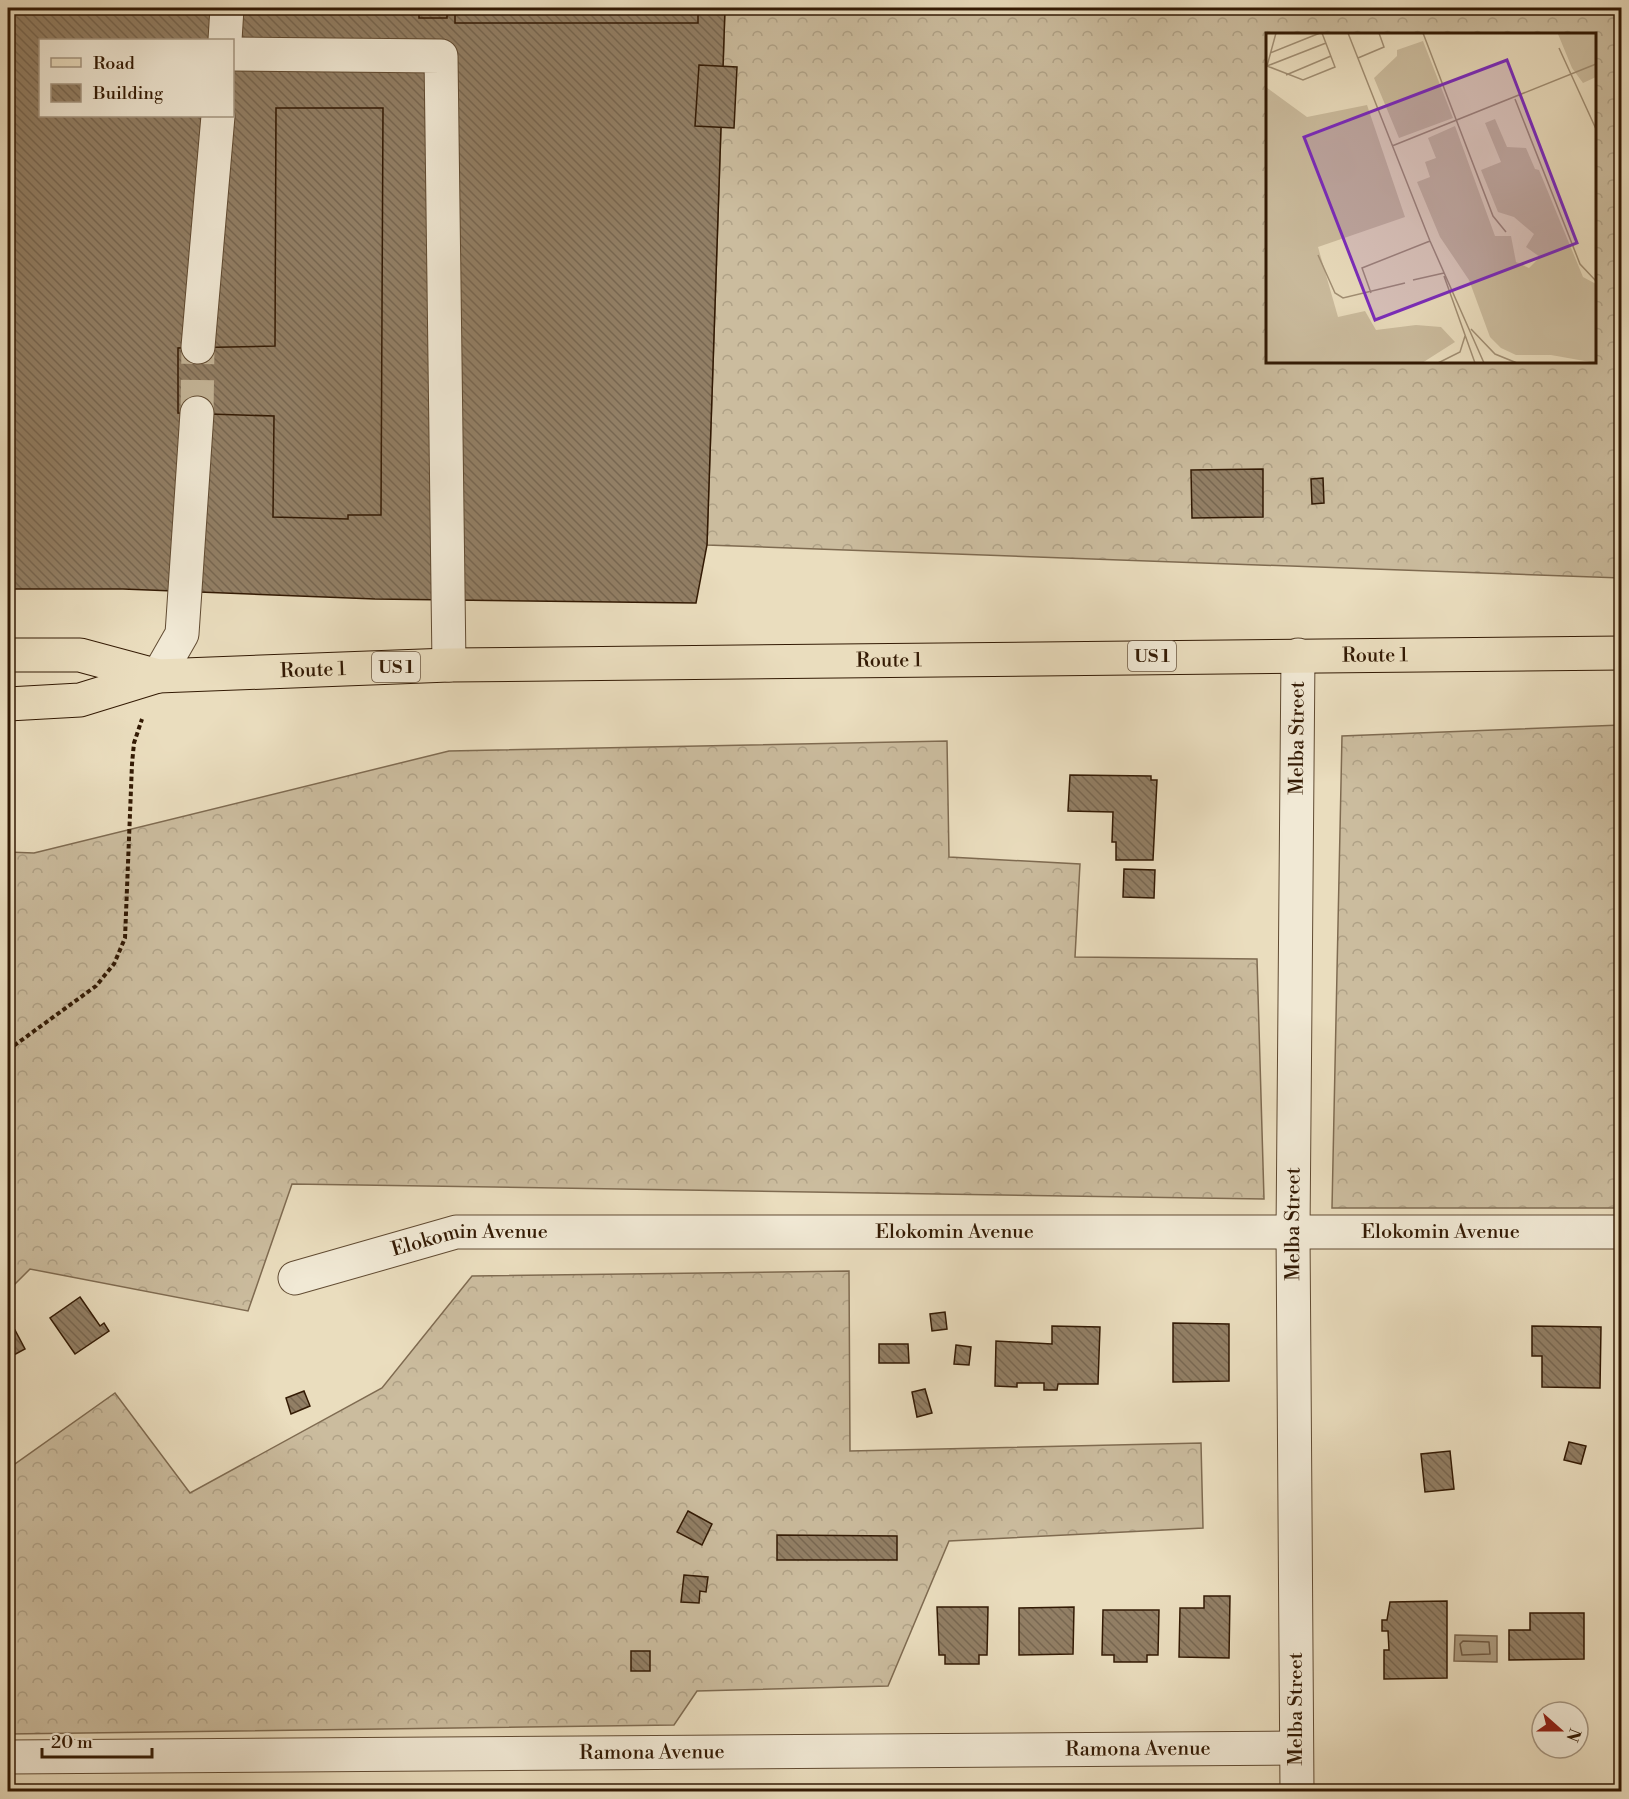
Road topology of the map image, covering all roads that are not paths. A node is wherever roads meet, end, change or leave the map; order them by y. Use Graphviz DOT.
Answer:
graph roads {
  1 [pos="227,8"];
  2 [pos="225,39"];
  3 [pos="234,54"];
  4 [pos="218,117"];
  5 [pos="198,347"];
  6 [pos="196,413"];
  7 [pos="1622,653"];
  8 [pos="8,655"];
  9 [pos="1298,655"];
  10 [pos="449,664"];
  11 [pos="158,676"];
  12 [pos="8,704"];
  13 [pos="1293,1232"];
  14 [pos="1622,1232"];
  15 [pos="295,1278"];
  16 [pos="1296,1748"];
  17 [pos="8,1757"];
  18 [pos="1297,1791"];
  1 -- 2 [label="street"];
  3 -- 10 [label="street"];
  4 -- 5 [label="street"];
  6 -- 11 [label="street"];
  7 -- 9 [label="main road, Route 1 / US 1"];
  8 -- 11 [label="main road, Route 1 / US 1"];
  9 -- 10 [label="main road, Route 1 / US 1"];
  9 -- 13 [label="street, Melba Street"];
  10 -- 11 [label="main road, Route 1 / US 1"];
  11 -- 12 [label="main road, Route 1 / US 1"];
  13 -- 14 [label="street, Elokomin Avenue"];
  13 -- 15 [label="street, Elokomin Avenue"];
  13 -- 16 [label="street, Melba Street"];
  16 -- 17 [label="street, Ramona Avenue"];
  16 -- 18 [label="street, Melba Street"];
}
